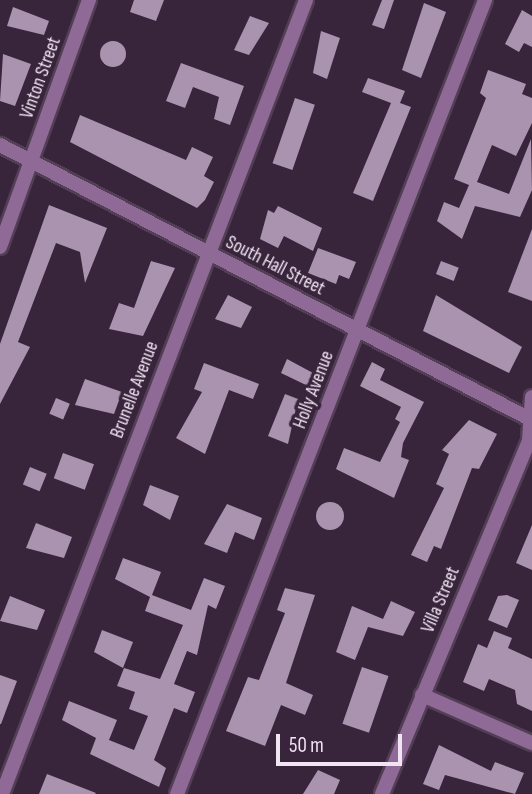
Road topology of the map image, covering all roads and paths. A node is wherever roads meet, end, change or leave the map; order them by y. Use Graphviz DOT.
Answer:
graph roads {
  1 [pos="89,0"];
  2 [pos="306,0"];
  3 [pos="485,0"];
  4 [pos="0,145"];
  5 [pos="31,161"];
  6 [pos="0,247"];
  7 [pos="208,253"];
  8 [pos="358,330"];
  9 [pos="532,397"];
  10 [pos="532,420"];
  11 [pos="422,695"];
  12 [pos="532,743"];
  13 [pos="2,794"];
  14 [pos="177,794"];
  15 [pos="382,794"];
  1 -- 5 [label="street, Vinton Street"];
  2 -- 7 [label="street, Brunelle Avenue"];
  3 -- 8 [label="street, Holly Avenue"];
  4 -- 5 [label="street, South Hall Street"];
  5 -- 6 [label="street, Vinton Street"];
  5 -- 7 [label="street, South Hall Street"];
  7 -- 8 [label="street, South Hall Street"];
  7 -- 13 [label="street, Brunelle Avenue"];
  8 -- 10 [label="street, South Hall Street"];
  8 -- 14 [label="street, Holly Avenue"];
  9 -- 10 [label="street"];
  10 -- 11 [label="street, Villa Street"];
  11 -- 12 [label="street"];
  11 -- 15 [label="street, Villa Street"];
}
